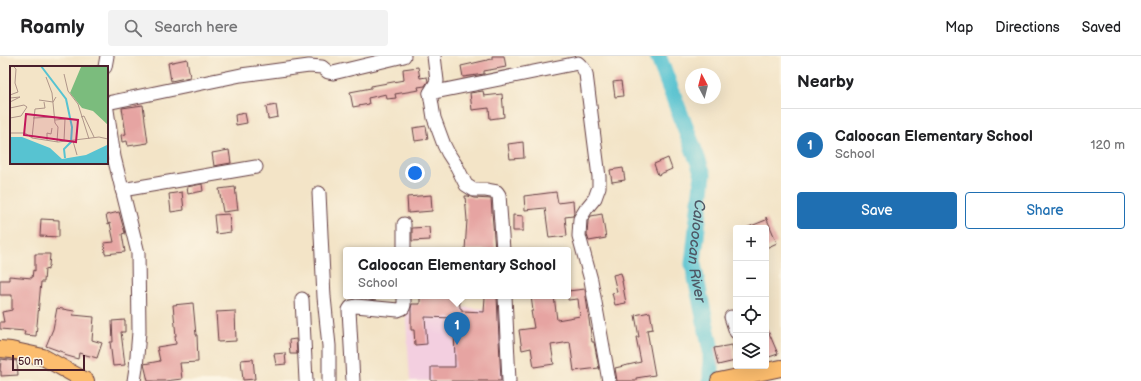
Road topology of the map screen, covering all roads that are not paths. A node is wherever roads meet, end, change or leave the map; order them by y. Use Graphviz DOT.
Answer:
graph roads {
  1 [pos="107,56"];
  2 [pos="404,56"];
  3 [pos="434,56"];
  4 [pos="105,66"];
  5 [pos="430,93"];
  6 [pos="108,103"];
  7 [pos="108,117"];
  8 [pos="256,167"];
  9 [pos="122,190"];
  10 [pos="319,193"];
  11 [pos="404,224"];
  12 [pos="404,247"];
  13 [pos="503,247"];
  14 [pos="302,299"];
  15 [pos="404,299"];
  16 [pos="505,299"];
  17 [pos="731,316"];
  18 [pos="733,322"];
  19 [pos="0,349"];
  20 [pos="781,368"];
  21 [pos="748,374"];
  22 [pos="722,380"];
  23 [pos="86,381"];
  24 [pos="134,381"];
  25 [pos="306,381"];
  26 [pos="329,381"];
  27 [pos="353,381"];
  28 [pos="509,381"];
  29 [pos="609,381"];
  1 -- 4 [label="street"];
  2 -- 6 [label="street"];
  3 -- 5 [label="street"];
  5 -- 13 [label="street"];
  5 -- 29 [label="street"];
  7 -- 9 [label="street"];
  8 -- 9 [label="street"];
  9 -- 24 [label="street"];
  10 -- 26 [label="street"];
  11 -- 12 [label="street"];
  14 -- 25 [label="street"];
  15 -- 27 [label="street"];
  16 -- 28 [label="street"];
  17 -- 18 [label="street"];
  19 -- 23 [label="main road"];
  20 -- 21 [label="main road"];
  21 -- 22 [label="main road"];
}
